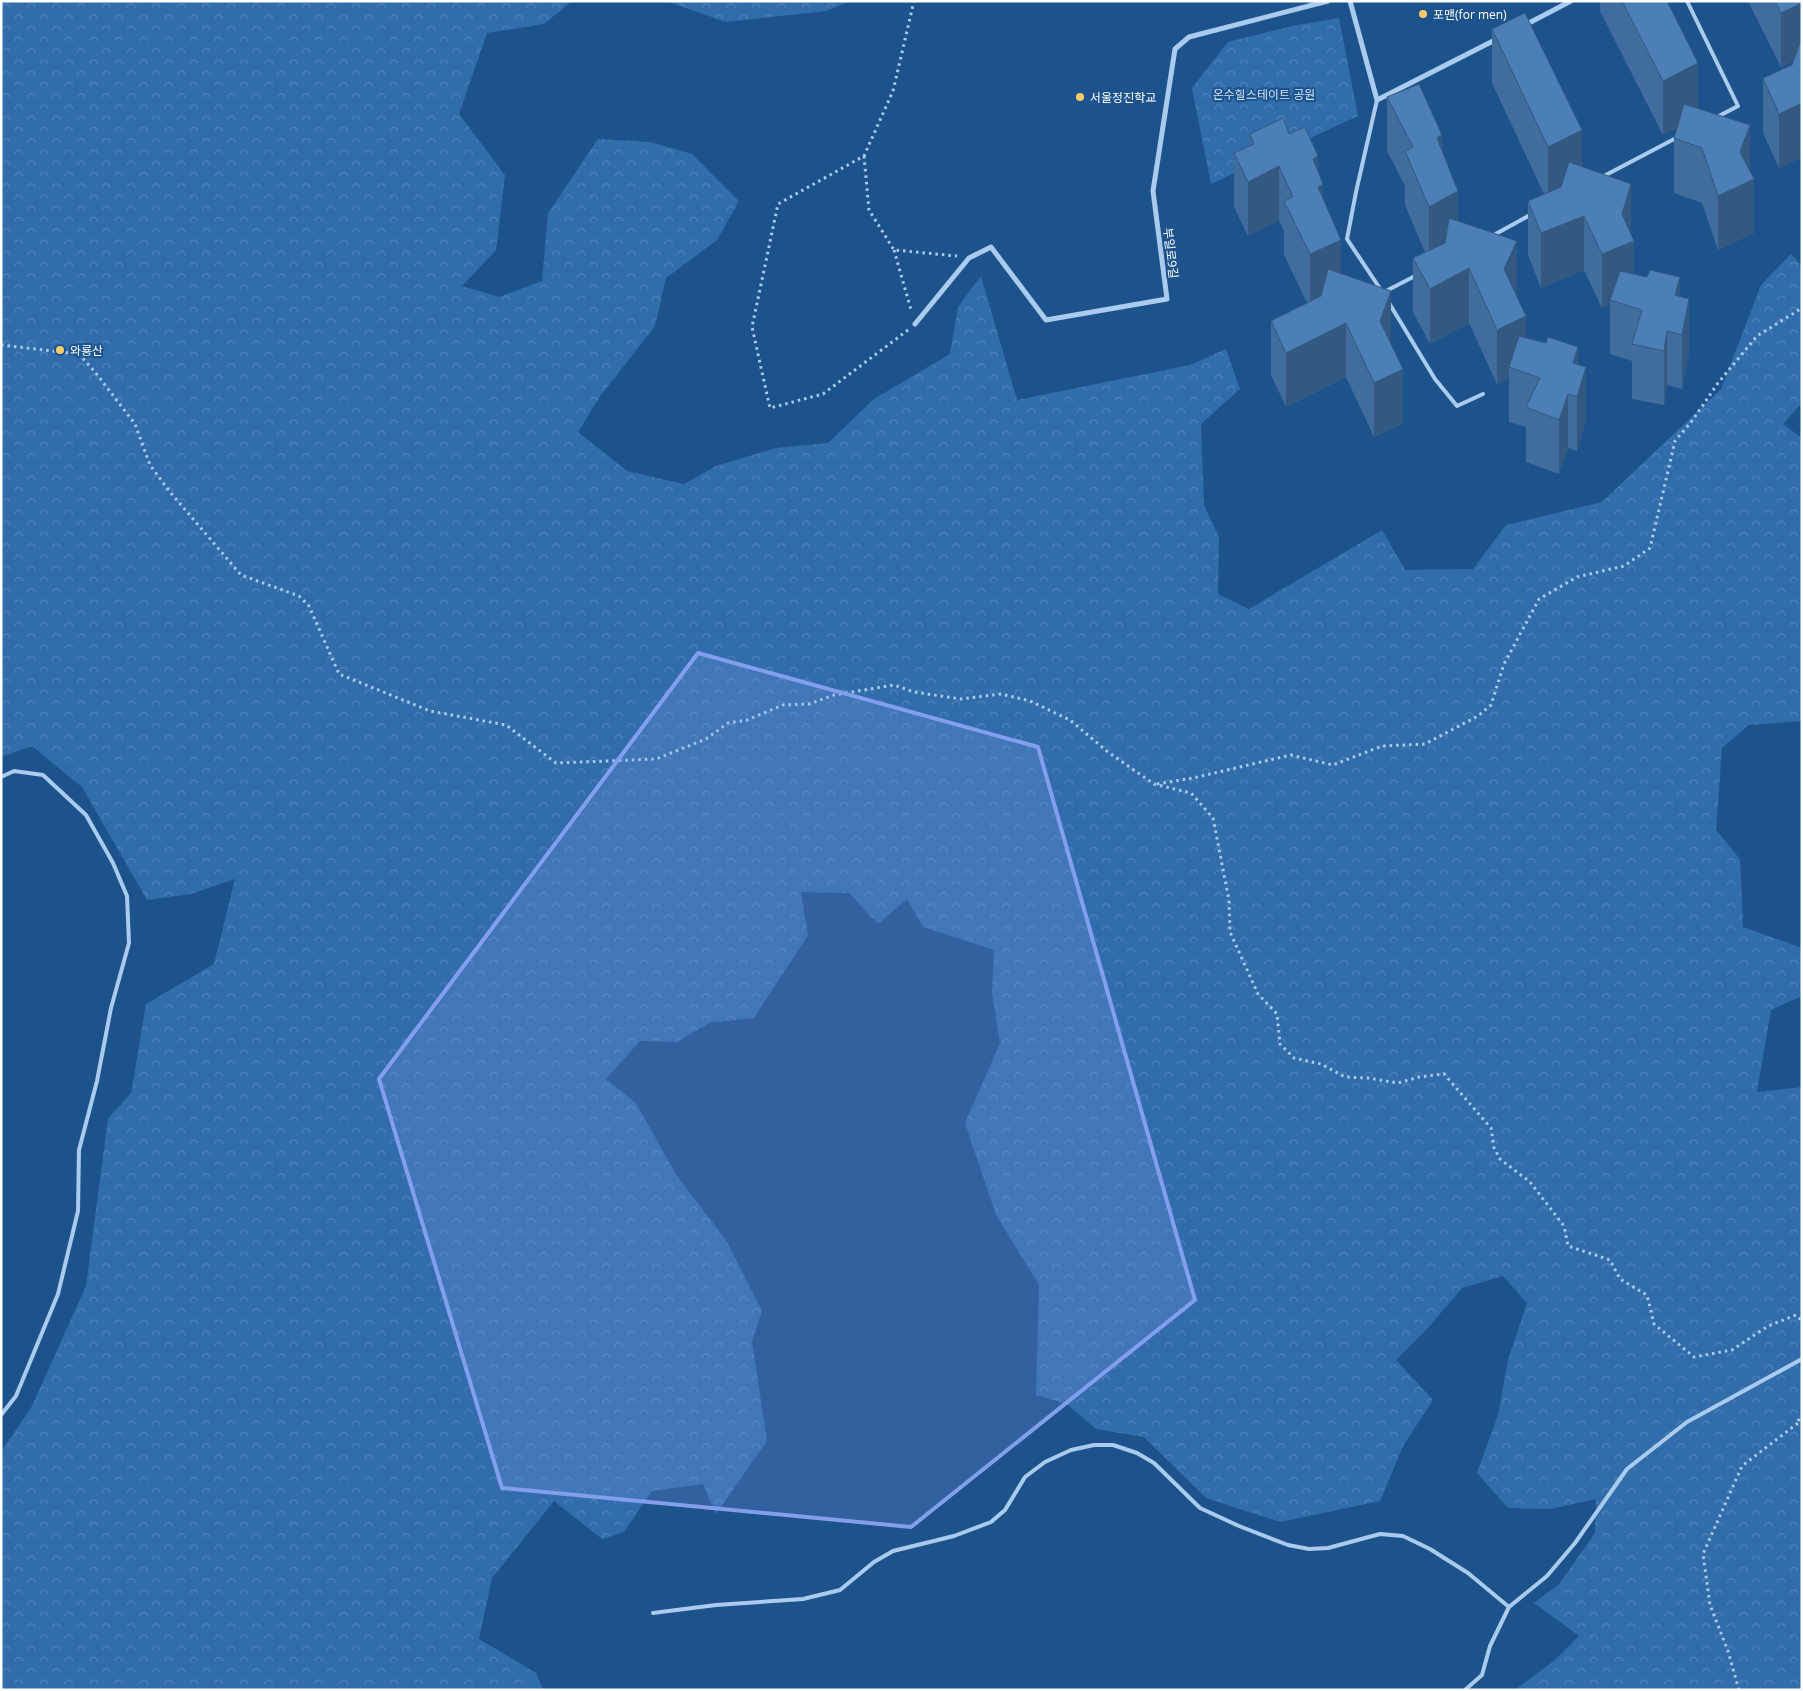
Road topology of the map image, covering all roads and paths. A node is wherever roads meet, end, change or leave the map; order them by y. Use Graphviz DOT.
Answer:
graph roads {
  1 [pos="914,1"];
  2 [pos="1328,1"];
  3 [pos="1350,1"];
  4 [pos="1571,1"];
  5 [pos="1687,1"];
  6 [pos="1518,28"];
  7 [pos="1500,37"];
  8 [pos="1378,100"];
  9 [pos="1712,119"];
  10 [pos="1686,133"];
  11 [pos="864,156"];
  12 [pos="1600,179"];
  13 [pos="1539,211"];
  14 [pos="1487,238"];
  15 [pos="894,250"];
  16 [pos="969,258"];
  17 [pos="1418,275"];
  18 [pos="1388,301"];
  19 [pos="1802,308"];
  20 [pos="915,324"];
  21 [pos="1,345"];
  22 [pos="1483,394"];
  23 [pos="1,778"];
  24 [pos="1154,784"];
  25 [pos="1802,1321"];
  26 [pos="1802,1359"];
  27 [pos="1,1415"];
  28 [pos="1802,1415"];
  29 [pos="1802,1420"];
  30 [pos="1797,1424"];
  31 [pos="1509,1607"];
  32 [pos="653,1613"];
  33 [pos="1465,1690"];
  34 [pos="1739,1690"];
  1 -- 11 [label="path"];
  2 -- 16 [label="street, 부일로9길"];
  3 -- 8 [label="street"];
  4 -- 6 [label="street"];
  5 -- 9 [label="lane"];
  7 -- 8 [label="street"];
  8 -- 17 [label="lane"];
  10 -- 12 [label="lane"];
  11 -- 15 [label="path"];
  11 -- 20 [label="path"];
  13 -- 14 [label="lane"];
  15 -- 16 [label="path"];
  15 -- 20 [label="path"];
  16 -- 20 [label="street, 부일로9길"];
  18 -- 22 [label="lane"];
  19 -- 24 [label="path"];
  21 -- 24 [label="path"];
  23 -- 27 [label="lane"];
  24 -- 25 [label="path"];
  26 -- 31 [label="lane"];
  28 -- 30 [label="path"];
  29 -- 30 [label="path"];
  30 -- 34 [label="path"];
  31 -- 32 [label="lane"];
  31 -- 33 [label="lane"];
}
